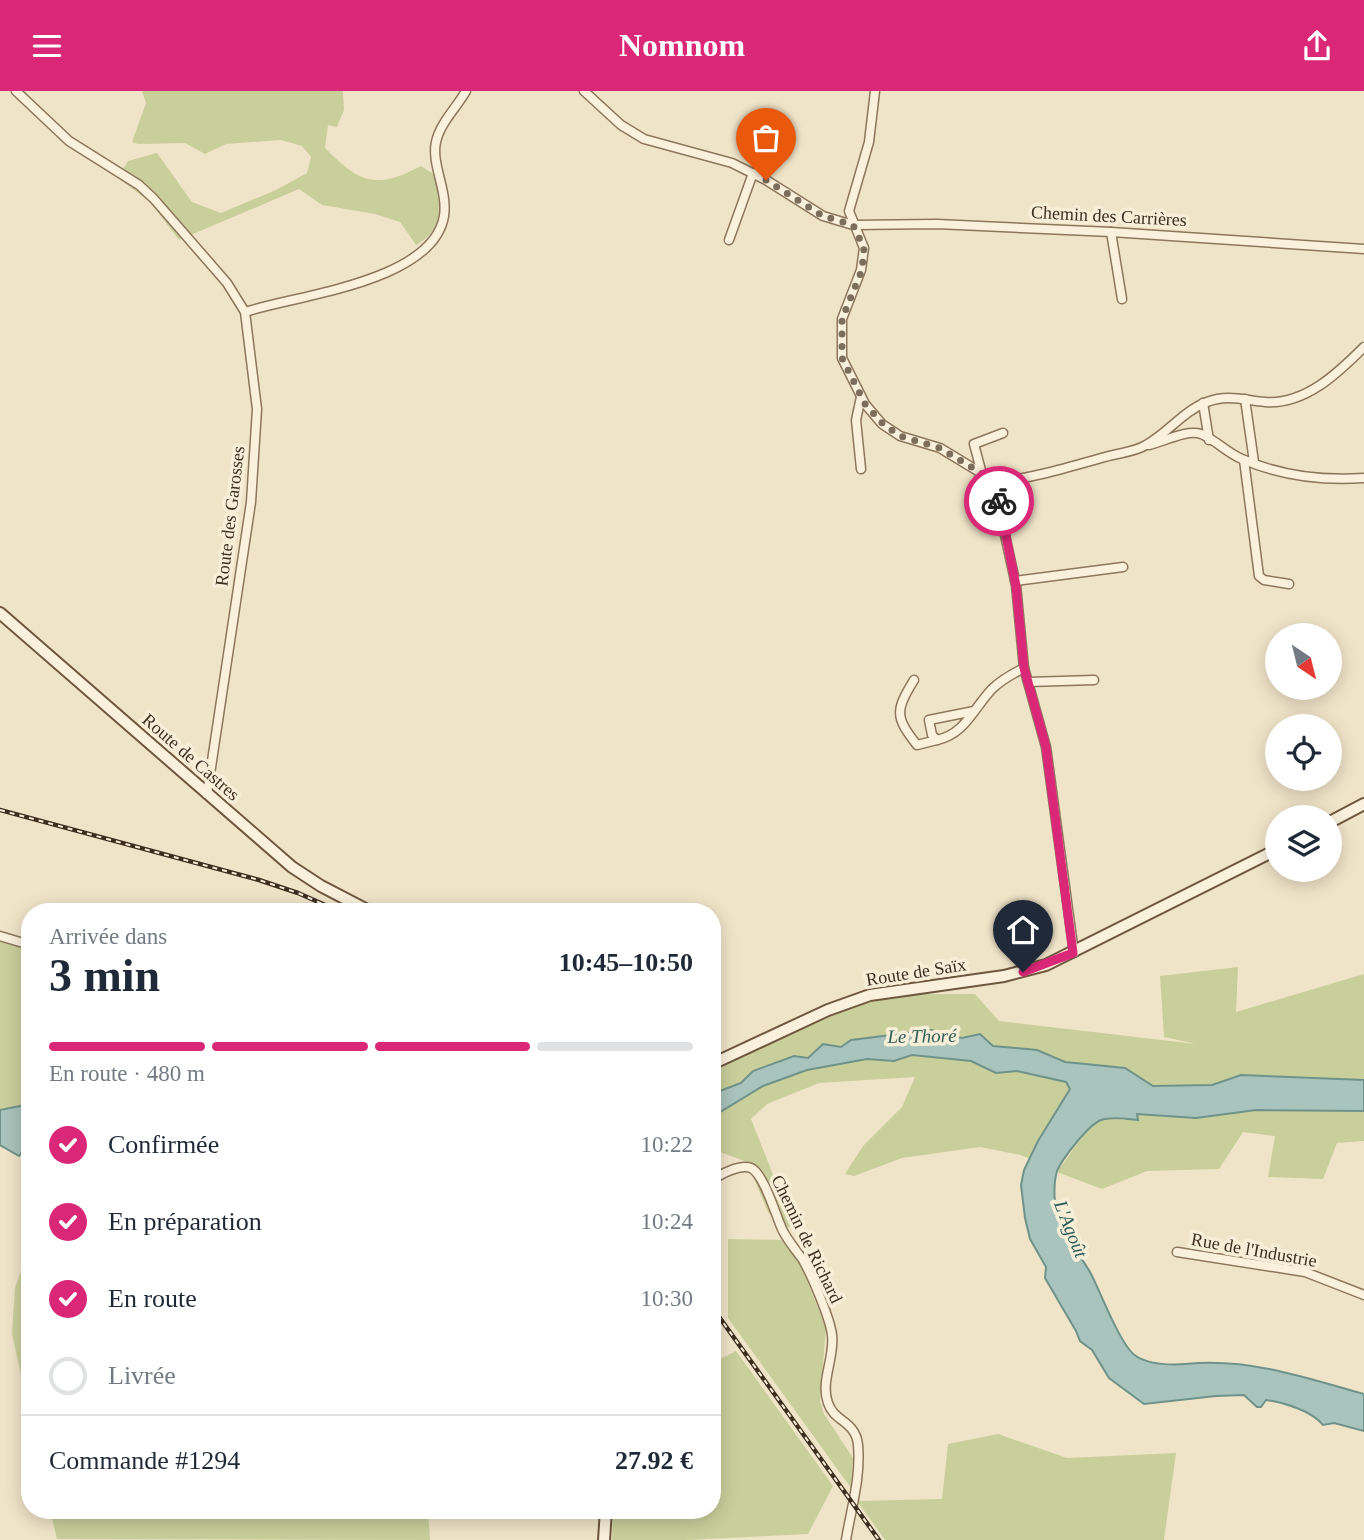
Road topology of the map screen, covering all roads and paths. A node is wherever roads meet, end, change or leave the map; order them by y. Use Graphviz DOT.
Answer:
graph roads {
  1 [pos="16,91"];
  2 [pos="466,91"];
  3 [pos="584,91"];
  4 [pos="875,91"];
  5 [pos="753,173"];
  6 [pos="853,225"];
  7 [pos="1111,232"];
  8 [pos="729,240"];
  9 [pos="1364,249"];
  10 [pos="1122,299"];
  11 [pos="245,312"];
  12 [pos="1364,347"];
  13 [pos="862,397"];
  14 [pos="1245,399"];
  15 [pos="1203,403"];
  16 [pos="1003,433"];
  17 [pos="1209,440"];
  18 [pos="1146,446"];
  19 [pos="1244,460"];
  20 [pos="1254,463"];
  21 [pos="860,469"];
  22 [pos="982,474"];
  23 [pos="1364,478"];
  24 [pos="996,482"];
  25 [pos="1123,567"];
  26 [pos="1014,580"];
  27 [pos="1289,584"];
  28 [pos="0,613"];
  29 [pos="1024,668"];
  30 [pos="914,680"];
  31 [pos="1094,680"];
  32 [pos="1028,682"];
  33 [pos="974,711"];
  34 [pos="937,740"];
  35 [pos="207,794"];
  36 [pos="1364,804"];
  37 [pos="1342,816"];
  38 [pos="1265,856"];
  39 [pos="354,903"];
  40 [pos="0,936"];
  41 [pos="21,942"];
  42 [pos="1073,953"];
  43 [pos="721,1060"];
  44 [pos="721,1175"];
  45 [pos="1177,1252"];
  46 [pos="1364,1295"];
  47 [pos="605,1519"];
  48 [pos="604,1540"];
  49 [pos="845,1540"];
  1 -- 11 [label="street, Route des Garosses"];
  2 -- 11 [label="street"];
  3 -- 5 [label="street, Chemin des Carrières"];
  4 -- 6 [label="street"];
  5 -- 6 [label="street, Chemin des Carrières"];
  5 -- 8 [label="street"];
  6 -- 7 [label="street, Chemin des Carrières"];
  6 -- 13 [label="street"];
  7 -- 9 [label="street, Chemin des Carrières"];
  7 -- 10 [label="street"];
  11 -- 35 [label="street, Route des Garosses"];
  12 -- 14 [label="street"];
  13 -- 21 [label="street"];
  13 -- 22 [label="street"];
  14 -- 15 [label="street"];
  14 -- 20 [label="street"];
  15 -- 17 [label="street"];
  15 -- 18 [label="street"];
  16 -- 22 [label="street"];
  17 -- 18 [label="street"];
  17 -- 19 [label="street"];
  18 -- 24 [label="street"];
  19 -- 20 [label="street"];
  19 -- 27 [label="street"];
  20 -- 23 [label="street"];
  22 -- 24 [label="street"];
  24 -- 26 [label="street"];
  25 -- 26 [label="street"];
  26 -- 29 [label="street"];
  28 -- 35 [label="street, Route de Castres"];
  29 -- 32 [label="street"];
  29 -- 33 [label="street"];
  30 -- 34 [label="street"];
  31 -- 32 [label="street"];
  32 -- 42 [label="street"];
  33 -- 34 [label="street"];
  33 -- 34 [label="street"];
  35 -- 39 [label="street, Route de Castres"];
  36 -- 37 [label="street"];
  38 -- 42 [label="street, Route de Saïx"];
  40 -- 41 [label="street"];
  42 -- 43 [label="street, Route de Saïx"];
  44 -- 49 [label="street, Chemin de Richard"];
  45 -- 46 [label="street, Rue de l'Industrie"];
  47 -- 48 [label="street"];
}
